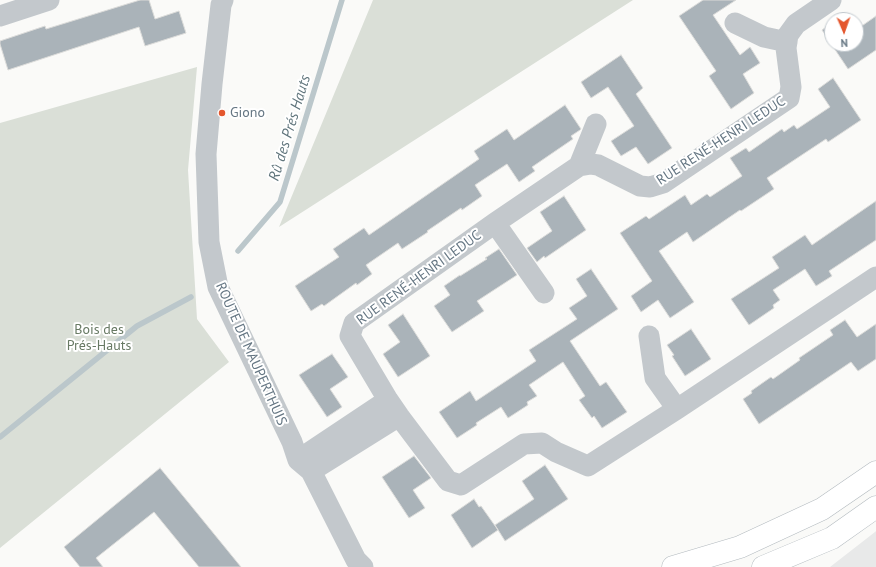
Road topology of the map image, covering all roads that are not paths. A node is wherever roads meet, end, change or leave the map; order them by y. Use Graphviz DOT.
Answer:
graph roads {
  1 [pos="49,0"];
  2 [pos="831,0"];
  3 [pos="221,2"];
  4 [pos="0,16"];
  5 [pos="735,22"];
  6 [pos="787,42"];
  7 [pos="596,124"];
  8 [pos="579,166"];
  9 [pos="495,224"];
  10 [pos="876,277"];
  11 [pos="544,293"];
  12 [pos="649,336"];
  13 [pos="393,408"];
  14 [pos="677,409"];
  15 [pos="305,465"];
  16 [pos="876,472"];
  17 [pos="876,507"];
  18 [pos="362,567"];
  19 [pos="673,567"];
  20 [pos="763,567"];
  1 -- 4 [label="street"];
  2 -- 6 [label="street, RUE RENÉ-HENRI LEDUC"];
  3 -- 15 [label="street, ROUTE DE MAUPERTHUIS"];
  5 -- 6 [label="street"];
  6 -- 8 [label="street, RUE RENÉ-HENRI LEDUC"];
  7 -- 8 [label="street"];
  8 -- 9 [label="street, RUE RENÉ-HENRI LEDUC"];
  9 -- 11 [label="street, RUE RENÉ-HENRI LEDUC"];
  9 -- 13 [label="street, RUE RENÉ-HENRI LEDUC"];
  10 -- 14 [label="street, RUE RENÉ-HENRI LEDUC"];
  12 -- 14 [label="street"];
  13 -- 14 [label="street, RUE RENÉ-HENRI LEDUC"];
  13 -- 15 [label="street"];
  15 -- 18 [label="street, ROUTE DE MAUPERTHUIS"];
  16 -- 19 [label="main road"];
  17 -- 20 [label="main road"];
}
